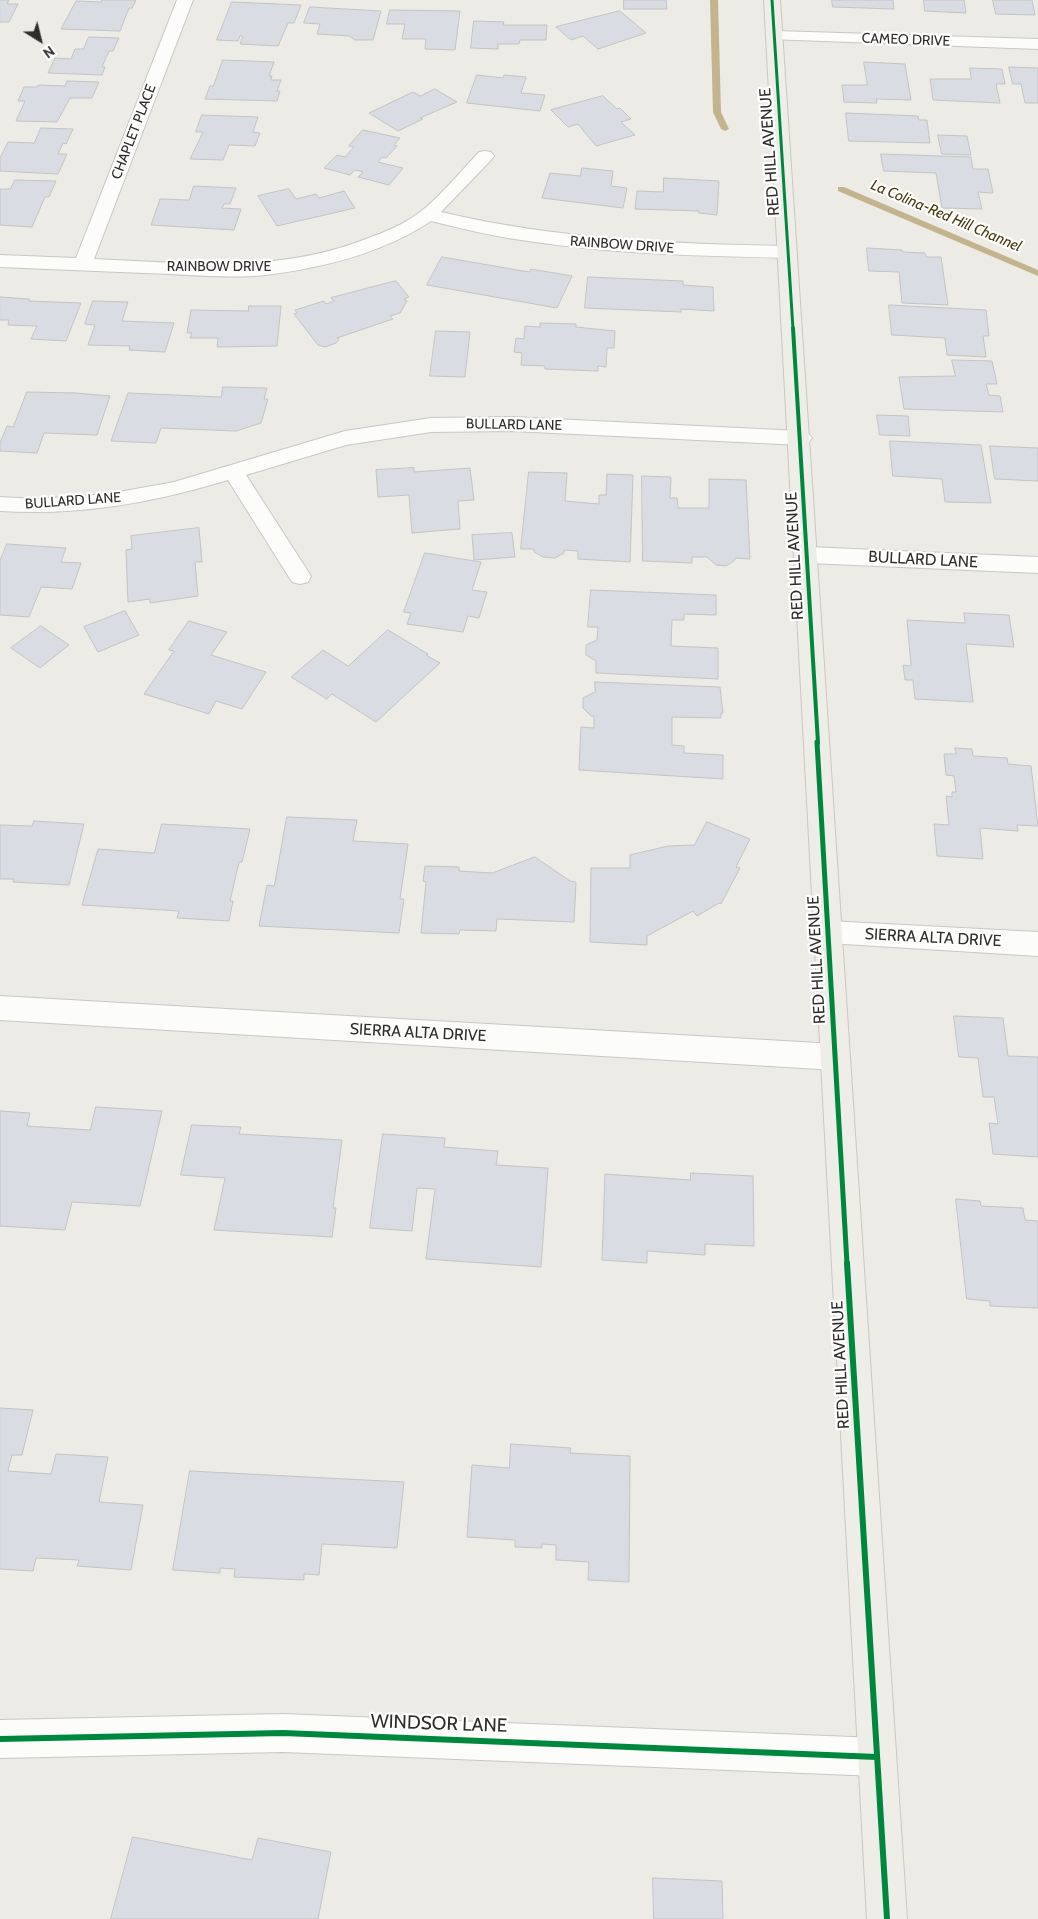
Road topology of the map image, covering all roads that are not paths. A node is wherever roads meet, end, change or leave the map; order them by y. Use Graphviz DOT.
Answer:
graph roads {
  1 [pos="185,0"];
  2 [pos="772,0"];
  3 [pos="775,36"];
  4 [pos="1038,44"];
  5 [pos="486,156"];
  6 [pos="428,215"];
  7 [pos="788,252"];
  8 [pos="0,261"];
  9 [pos="83,264"];
  10 [pos="800,438"];
  11 [pos="233,471"];
  12 [pos="0,504"];
  13 [pos="808,555"];
  14 [pos="1038,566"];
  15 [pos="300,576"];
  16 [pos="828,932"];
  17 [pos="1038,944"];
  18 [pos="0,1008"];
  19 [pos="836,1057"];
  20 [pos="0,1740"];
  21 [pos="877,1757"];
  22 [pos="887,1919"];
  1 -- 9 [label="street, CHAPLET PLACE"];
  2 -- 3 [label="main road, RED HILL AVENUE"];
  3 -- 4 [label="street, CAMEO DRIVE"];
  3 -- 7 [label="main road, RED HILL AVENUE"];
  5 -- 6 [label="street, RAINBOW DRIVE"];
  6 -- 7 [label="street, RAINBOW DRIVE"];
  6 -- 9 [label="street, RAINBOW DRIVE"];
  7 -- 10 [label="main road, RED HILL AVENUE"];
  8 -- 9 [label="street, RAINBOW DRIVE"];
  10 -- 11 [label="street, BULLARD LANE"];
  10 -- 13 [label="main road, RED HILL AVENUE"];
  11 -- 12 [label="street, BULLARD LANE"];
  11 -- 15 [label="street"];
  13 -- 14 [label="street, BULLARD LANE"];
  13 -- 16 [label="main road, RED HILL AVENUE"];
  16 -- 17 [label="street, SIERRA ALTA DRIVE"];
  16 -- 19 [label="main road, RED HILL AVENUE"];
  18 -- 19 [label="street, SIERRA ALTA DRIVE"];
  19 -- 21 [label="main road, RED HILL AVENUE"];
  20 -- 21 [label="street, WINDSOR LANE"];
  21 -- 22 [label="main road, RED HILL AVENUE"];
}
